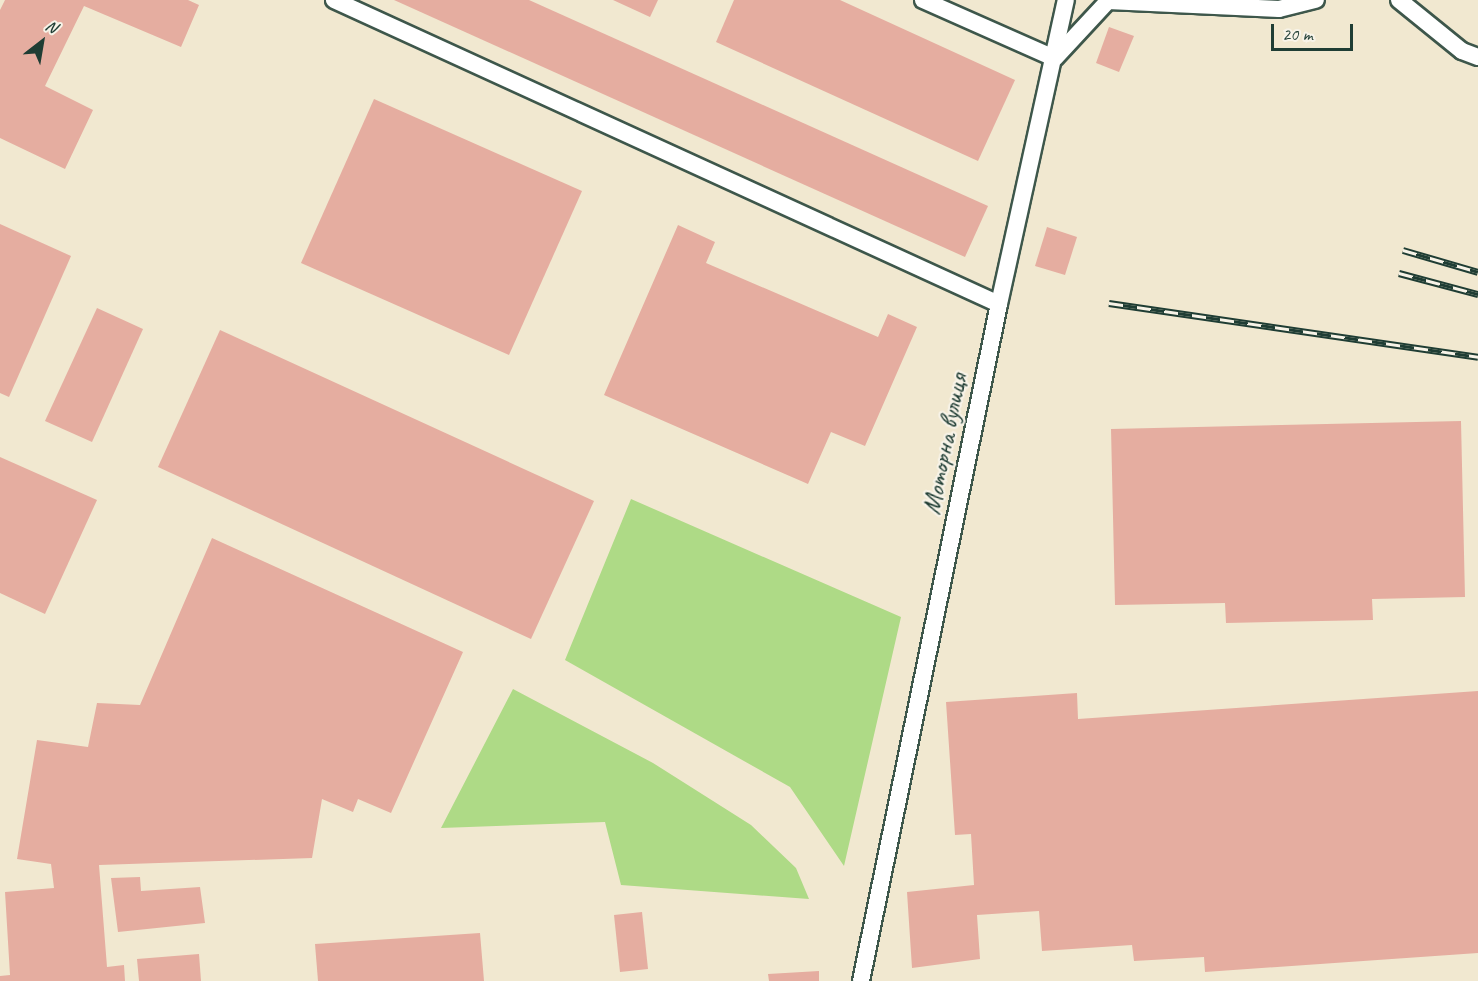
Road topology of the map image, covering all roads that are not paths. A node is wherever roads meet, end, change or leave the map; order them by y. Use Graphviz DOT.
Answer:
graph roads {
  1 [pos="334,0"];
  2 [pos="923,0"];
  3 [pos="1066,0"];
  4 [pos="1316,0"];
  5 [pos="1399,0"];
  6 [pos="1478,57"];
  7 [pos="1054,58"];
  8 [pos="999,304"];
  9 [pos="861,981"];
  1 -- 8 [label="lane"];
  2 -- 7 [label="lane"];
  3 -- 7 [label="lane, Моторна вулиця"];
  4 -- 7 [label="lane"];
  5 -- 6 [label="lane"];
  7 -- 8 [label="lane, Моторна вулиця"];
  8 -- 9 [label="lane, Моторна вулиця"];
}
